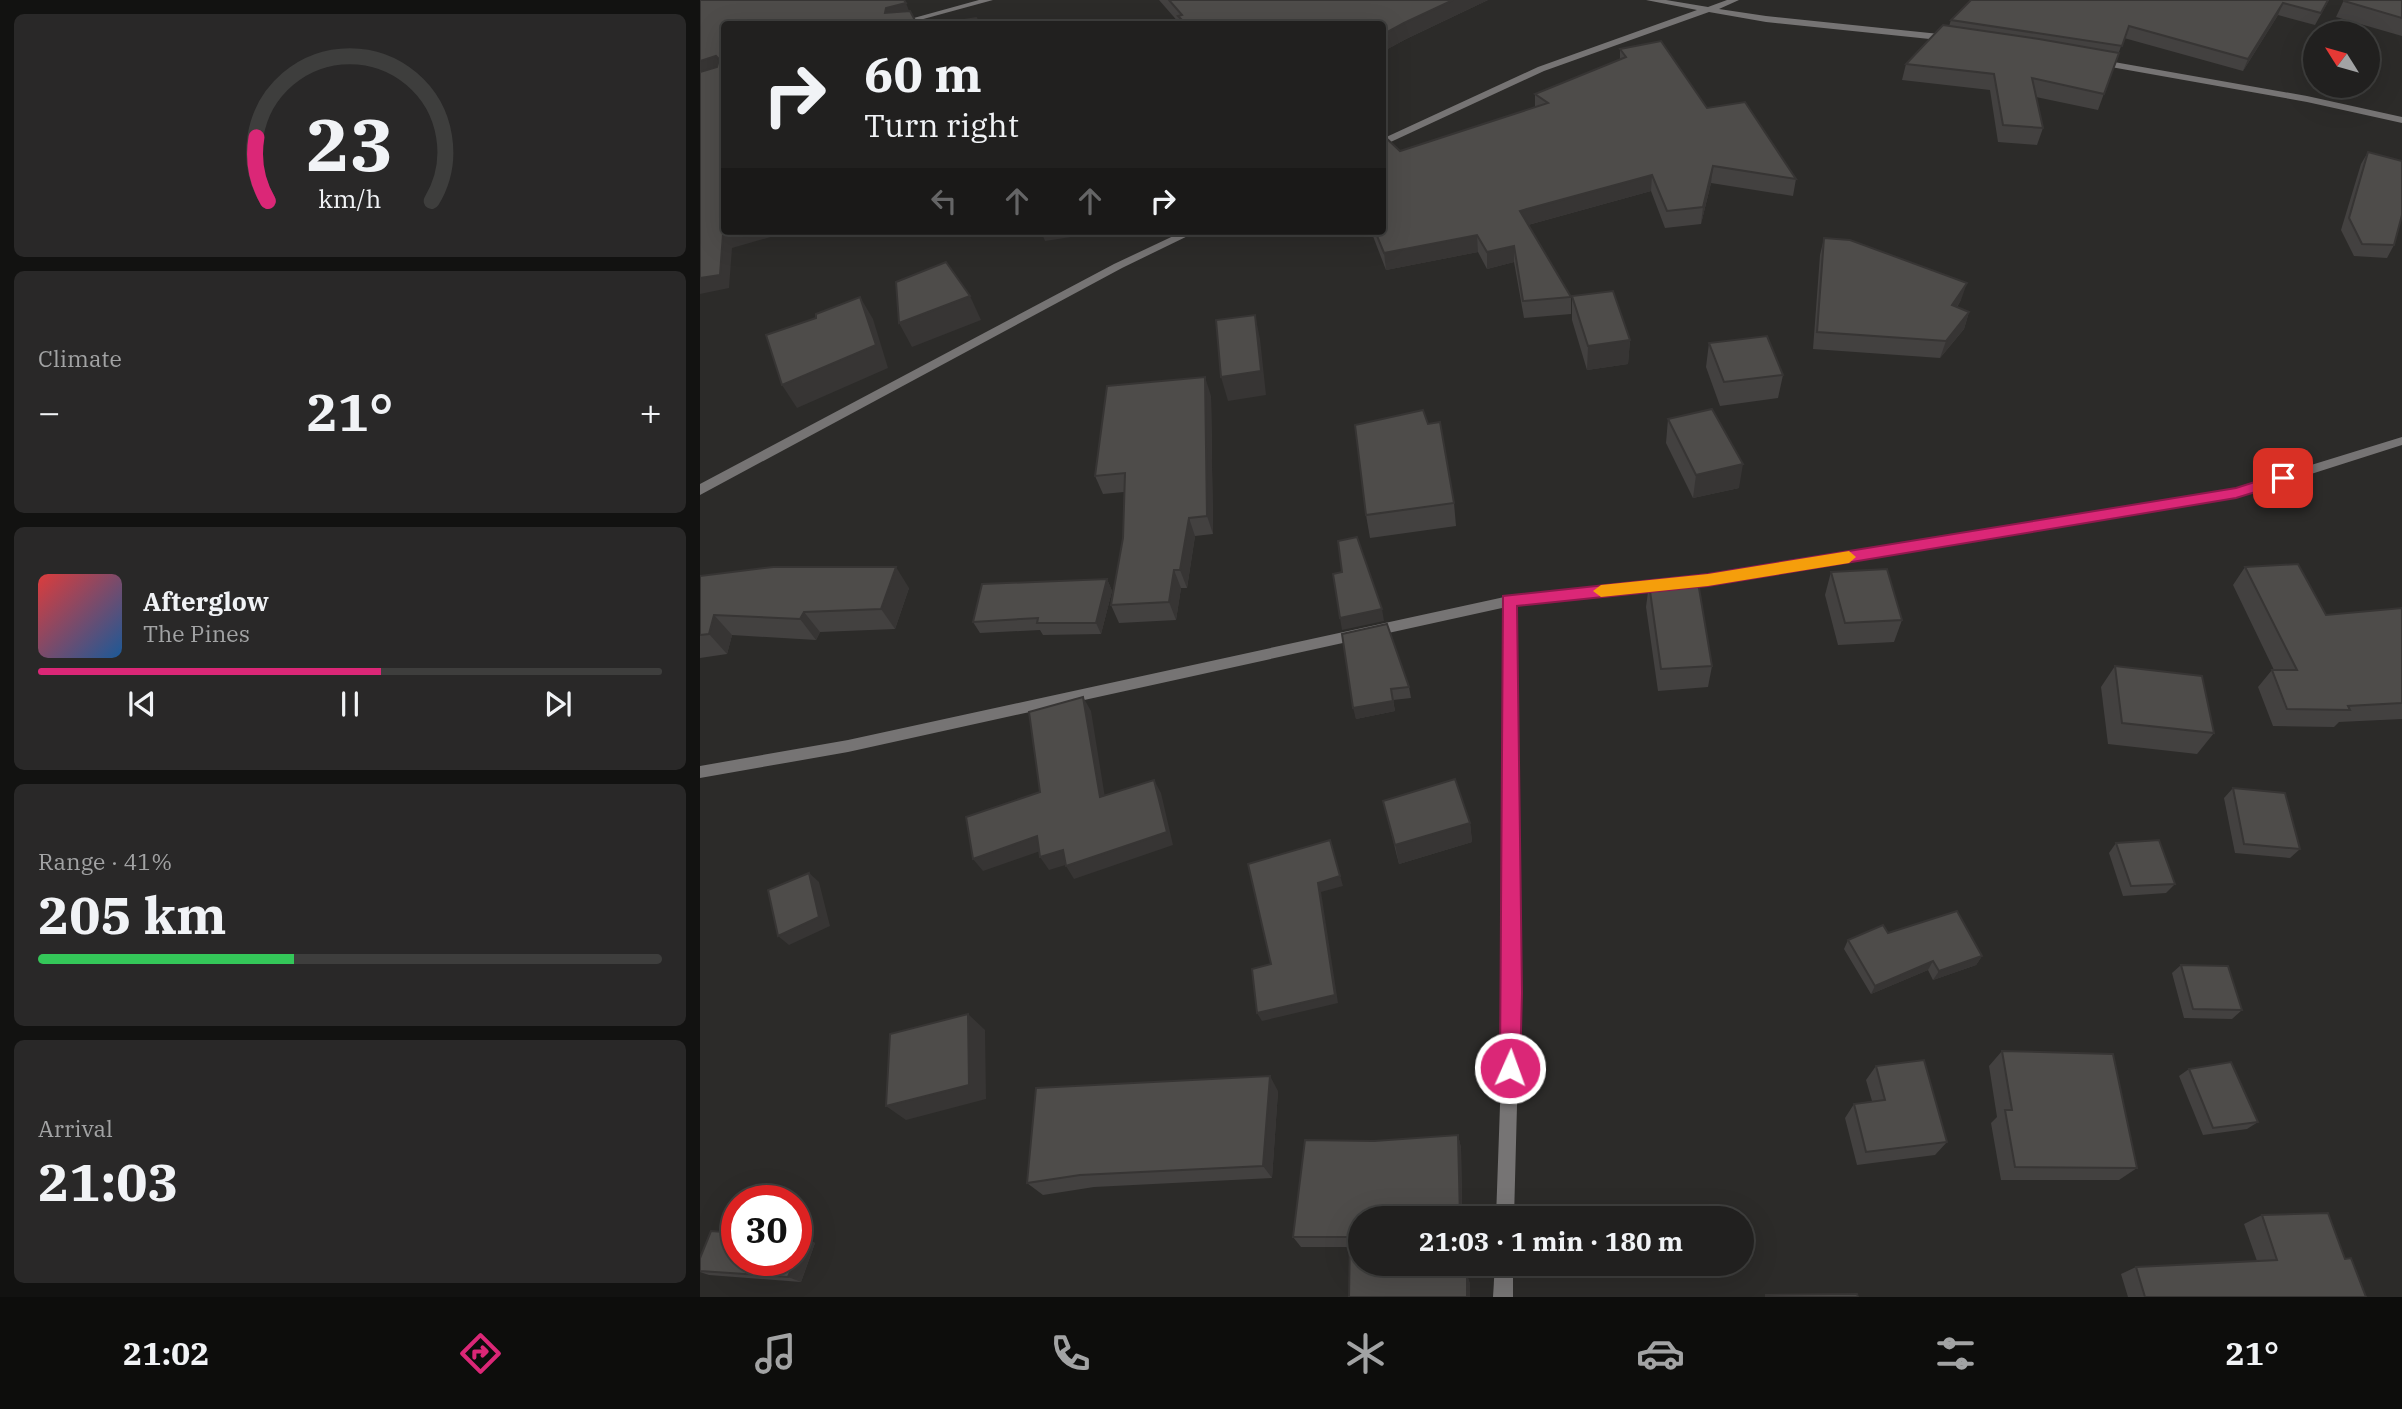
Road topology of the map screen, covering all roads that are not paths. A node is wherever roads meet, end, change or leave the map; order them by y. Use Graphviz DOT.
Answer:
graph roads {
  1 [pos="989,0"];
  2 [pos="1650,0"];
  3 [pos="1735,0"];
  4 [pos="1707,12"];
  5 [pos="907,21"];
  6 [pos="1967,40"];
  7 [pos="2089,61"];
  8 [pos="2402,120"];
  9 [pos="1386,141"];
  10 [pos="1185,235"];
  11 [pos="2402,441"];
  12 [pos="700,490"];
  13 [pos="1509,601"];
  14 [pos="700,772"];
  15 [pos="1505,1206"];
  16 [pos="1504,1276"];
  17 [pos="1503,1297"];
  1 -- 5 [label="street"];
  2 -- 4 [label="street"];
  3 -- 4 [label="street"];
  4 -- 6 [label="street"];
  4 -- 9 [label="street"];
  7 -- 8 [label="street"];
  10 -- 12 [label="street"];
  11 -- 13 [label="street"];
  13 -- 14 [label="street"];
  13 -- 15 [label="street"];
  16 -- 17 [label="street"];
}
